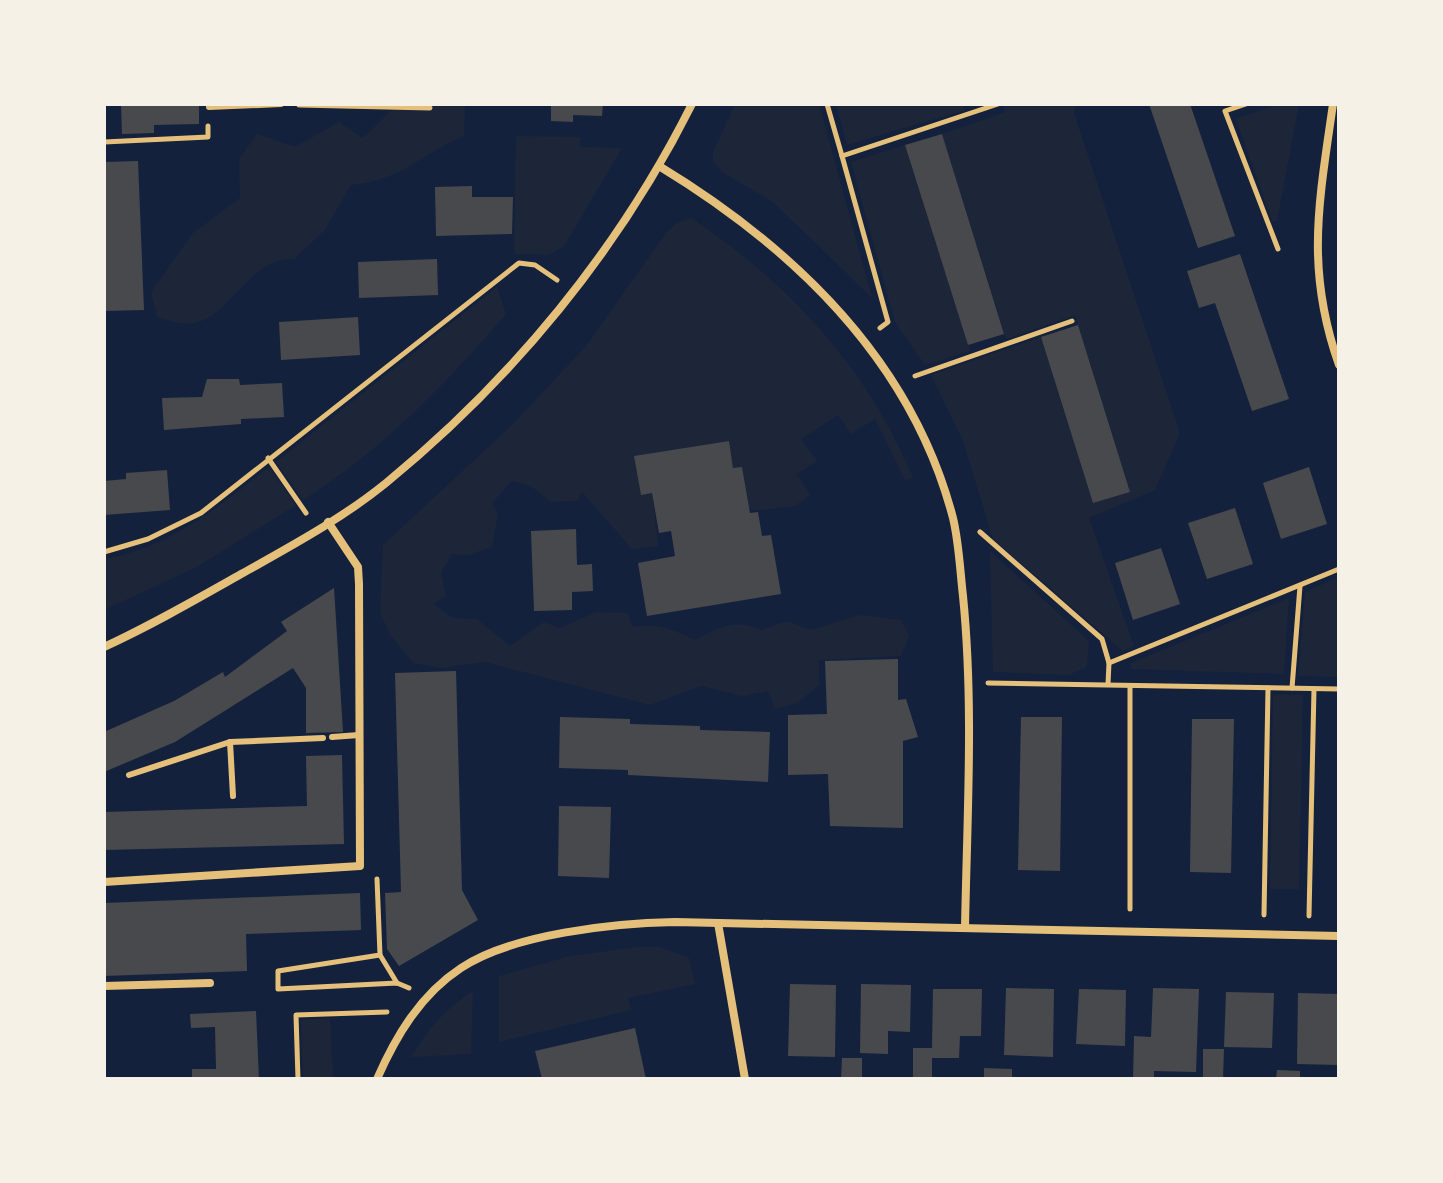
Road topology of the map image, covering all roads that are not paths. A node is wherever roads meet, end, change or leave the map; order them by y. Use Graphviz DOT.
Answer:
graph roads {
  1 [pos="281,104"];
  2 [pos="692,104"];
  3 [pos="1333,104"];
  4 [pos="209,107"];
  5 [pos="659,166"];
  6 [pos="1339,365"];
  7 [pos="328,522"];
  8 [pos="104,647"];
  9 [pos="359,735"];
  10 [pos="332,737"];
  11 [pos="323,738"];
  12 [pos="230,742"];
  13 [pos="129,775"];
  14 [pos="233,796"];
  15 [pos="104,882"];
  16 [pos="718,923"];
  17 [pos="965,928"];
  18 [pos="1339,936"];
  19 [pos="210,983"];
  20 [pos="104,986"];
  21 [pos="377,1079"];
  22 [pos="745,1079"];
  1 -- 4 [label="lane"];
  2 -- 5 [label="street"];
  3 -- 6 [label="street"];
  5 -- 7 [label="street"];
  5 -- 17 [label="street"];
  7 -- 8 [label="street"];
  7 -- 9 [label="street"];
  9 -- 10 [label="lane"];
  9 -- 15 [label="street"];
  11 -- 12 [label="lane"];
  12 -- 13 [label="lane"];
  12 -- 14 [label="lane"];
  16 -- 17 [label="street"];
  16 -- 21 [label="street"];
  16 -- 22 [label="street"];
  17 -- 18 [label="street"];
  19 -- 20 [label="street"];
}
